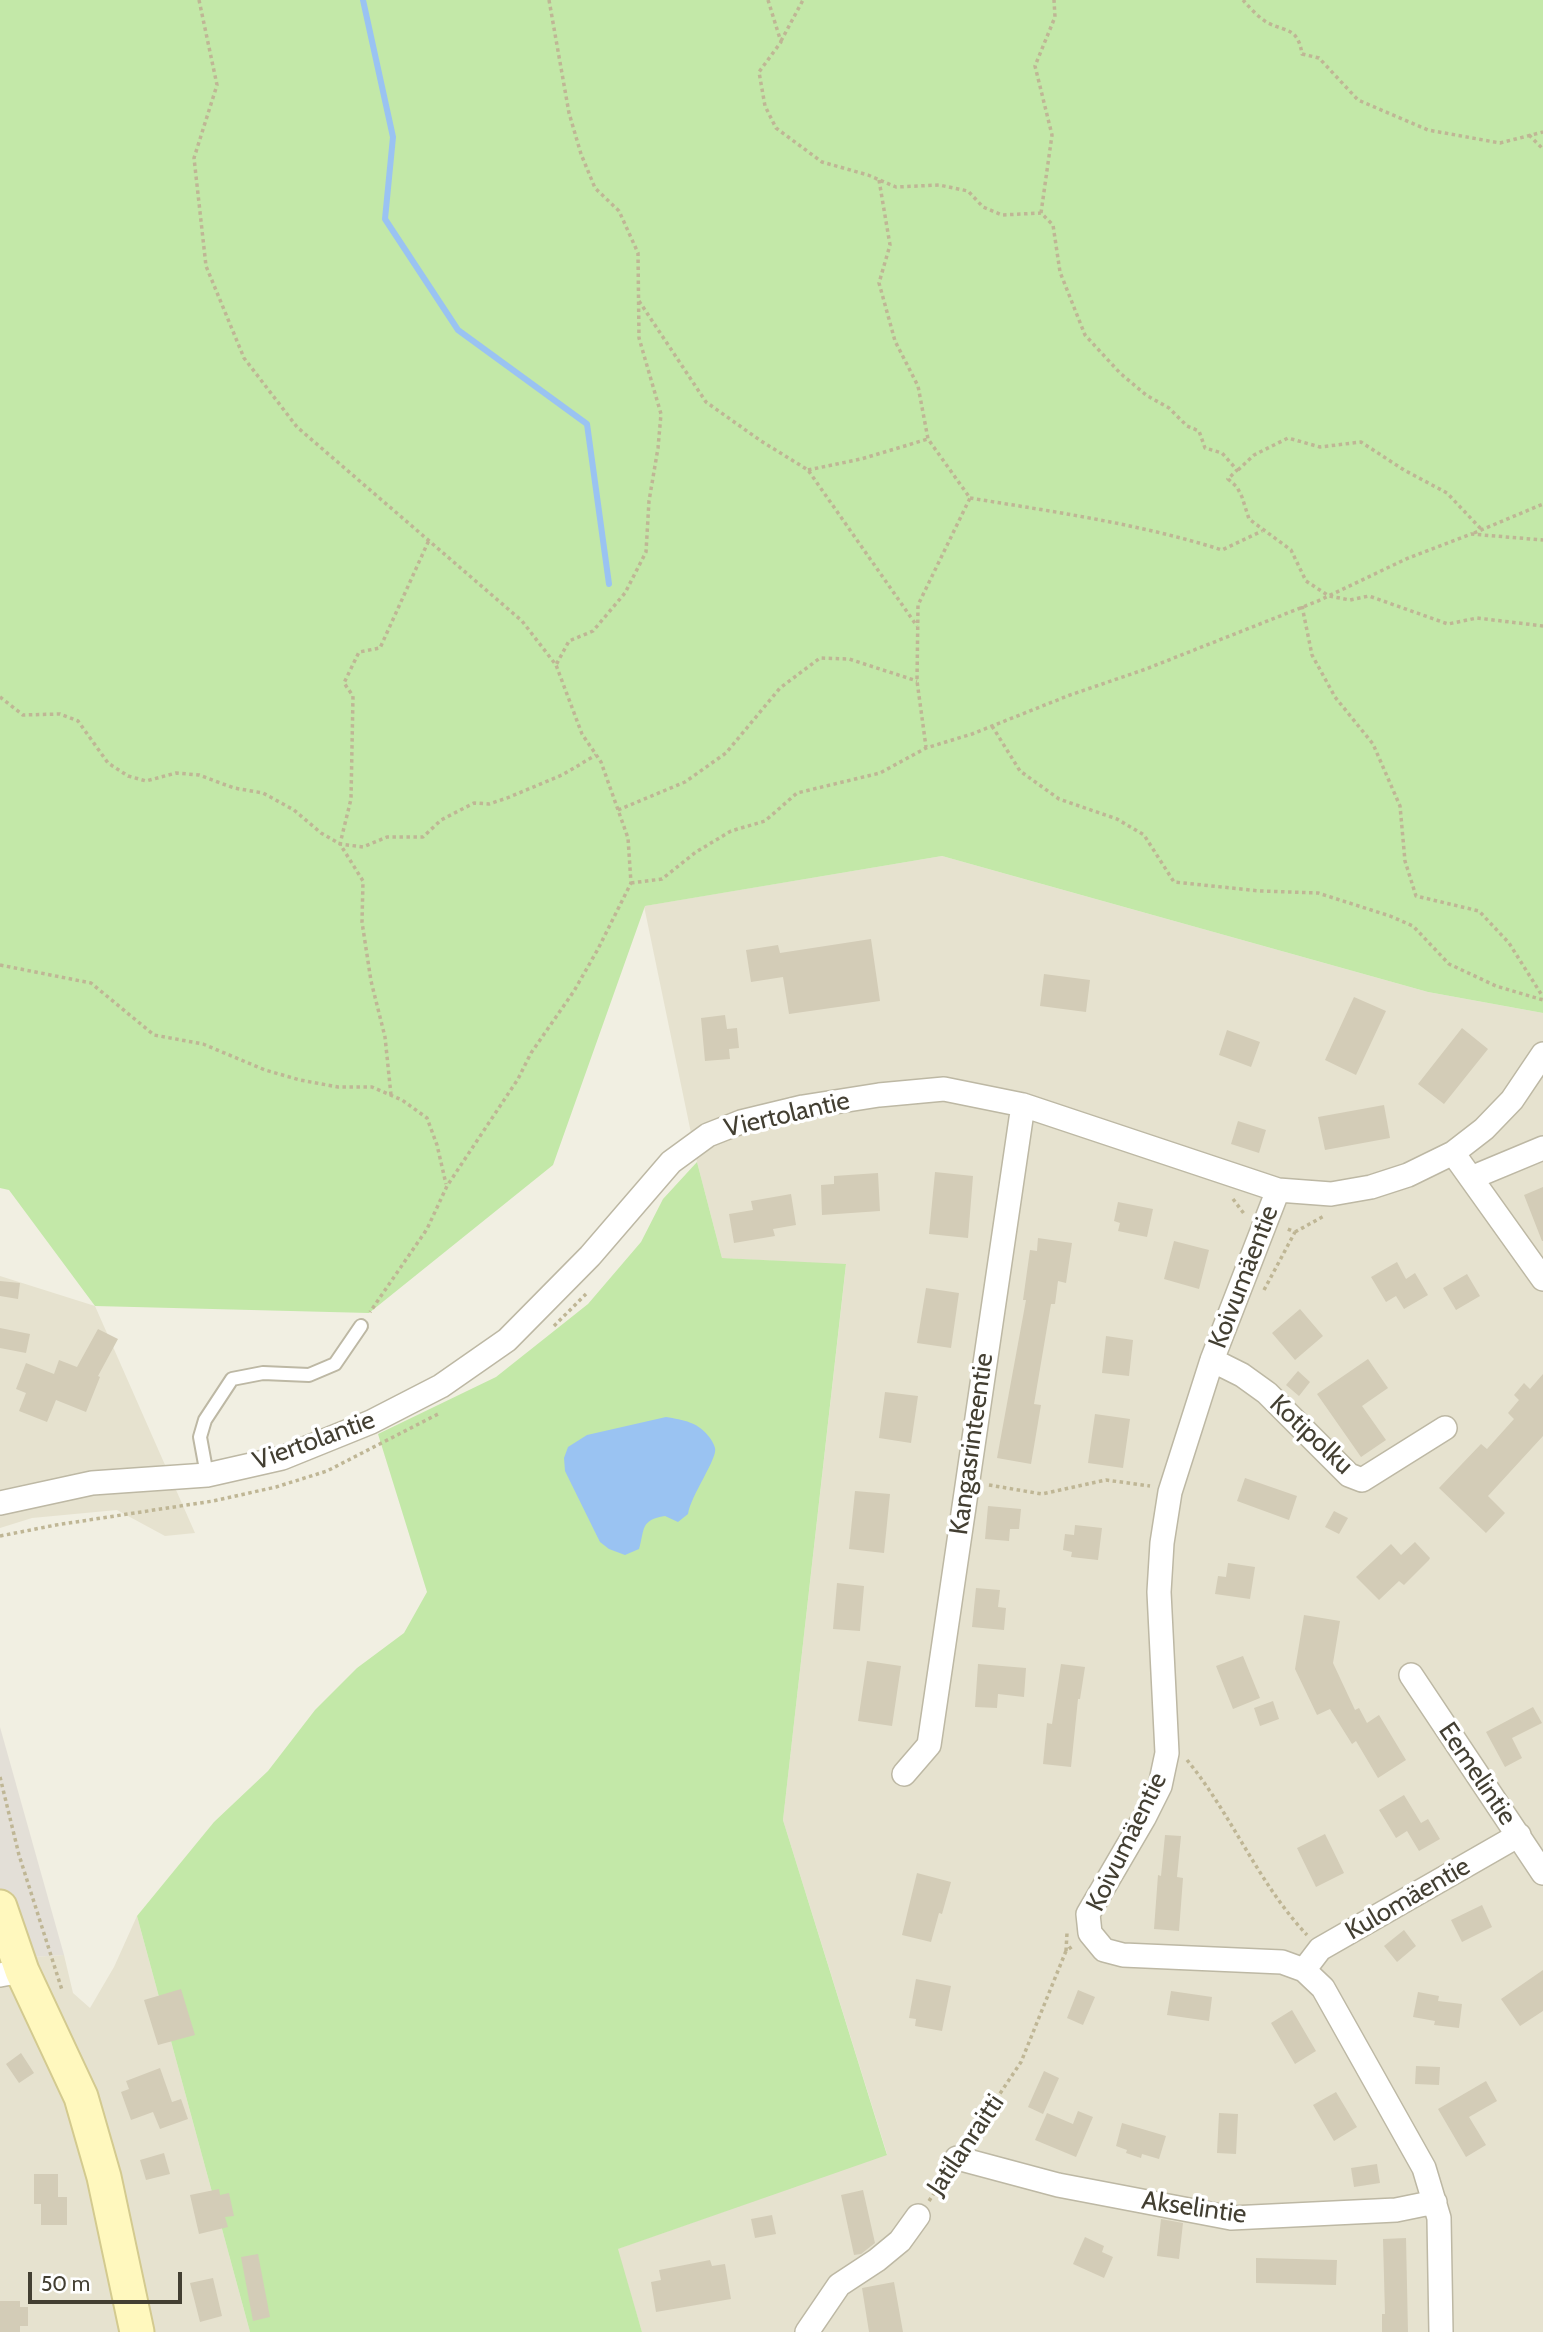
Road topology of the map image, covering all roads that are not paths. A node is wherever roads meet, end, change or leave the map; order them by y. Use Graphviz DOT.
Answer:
graph roads {
  1 [pos="1543,1054"];
  2 [pos="1023,1105"];
  3 [pos="1543,1148"];
  4 [pos="1453,1153"];
  5 [pos="1471,1178"];
  6 [pos="1278,1190"];
  7 [pos="1543,1279"];
  8 [pos="360,1326"];
  9 [pos="1212,1360"];
  10 [pos="1445,1428"];
  11 [pos="208,1475"];
  12 [pos="0,1503"];
  13 [pos="1411,1675"];
  14 [pos="904,1774"];
  15 [pos="1519,1835"];
  16 [pos="1543,1873"];
  17 [pos="0,1907"];
  18 [pos="1304,1970"];
  19 [pos="11,1973"];
  20 [pos="957,2158"];
  21 [pos="1435,2202"];
  22 [pos="918,2216"];
  23 [pos="137,2332"];
  24 [pos="807,2332"];
  25 [pos="1441,2332"];
  1 -- 4 [label="street, Viertolantie"];
  2 -- 6 [label="street, Viertolantie"];
  2 -- 11 [label="street, Viertolantie"];
  2 -- 14 [label="street, Kangasrinteentie"];
  3 -- 5 [label="street"];
  4 -- 5 [label="street"];
  4 -- 6 [label="street, Viertolantie"];
  5 -- 7 [label="street"];
  6 -- 9 [label="street, Koivumäentie"];
  8 -- 11 [label="lane"];
  9 -- 10 [label="street, Kotipolku"];
  9 -- 18 [label="street, Koivumäentie"];
  11 -- 12 [label="street, Viertolantie"];
  13 -- 15 [label="street, Eemelintie"];
  15 -- 16 [label="street, Eemelintie"];
  15 -- 18 [label="street, Kulomäentie"];
  17 -- 19 [label="main road"];
  18 -- 21 [label="street, Koivumäentie"];
  19 -- 23 [label="main road"];
  20 -- 21 [label="street, Akselintie"];
  21 -- 25 [label="street, Koivumäentie"];
  22 -- 24 [label="street, Jatilanraitti"];
}
